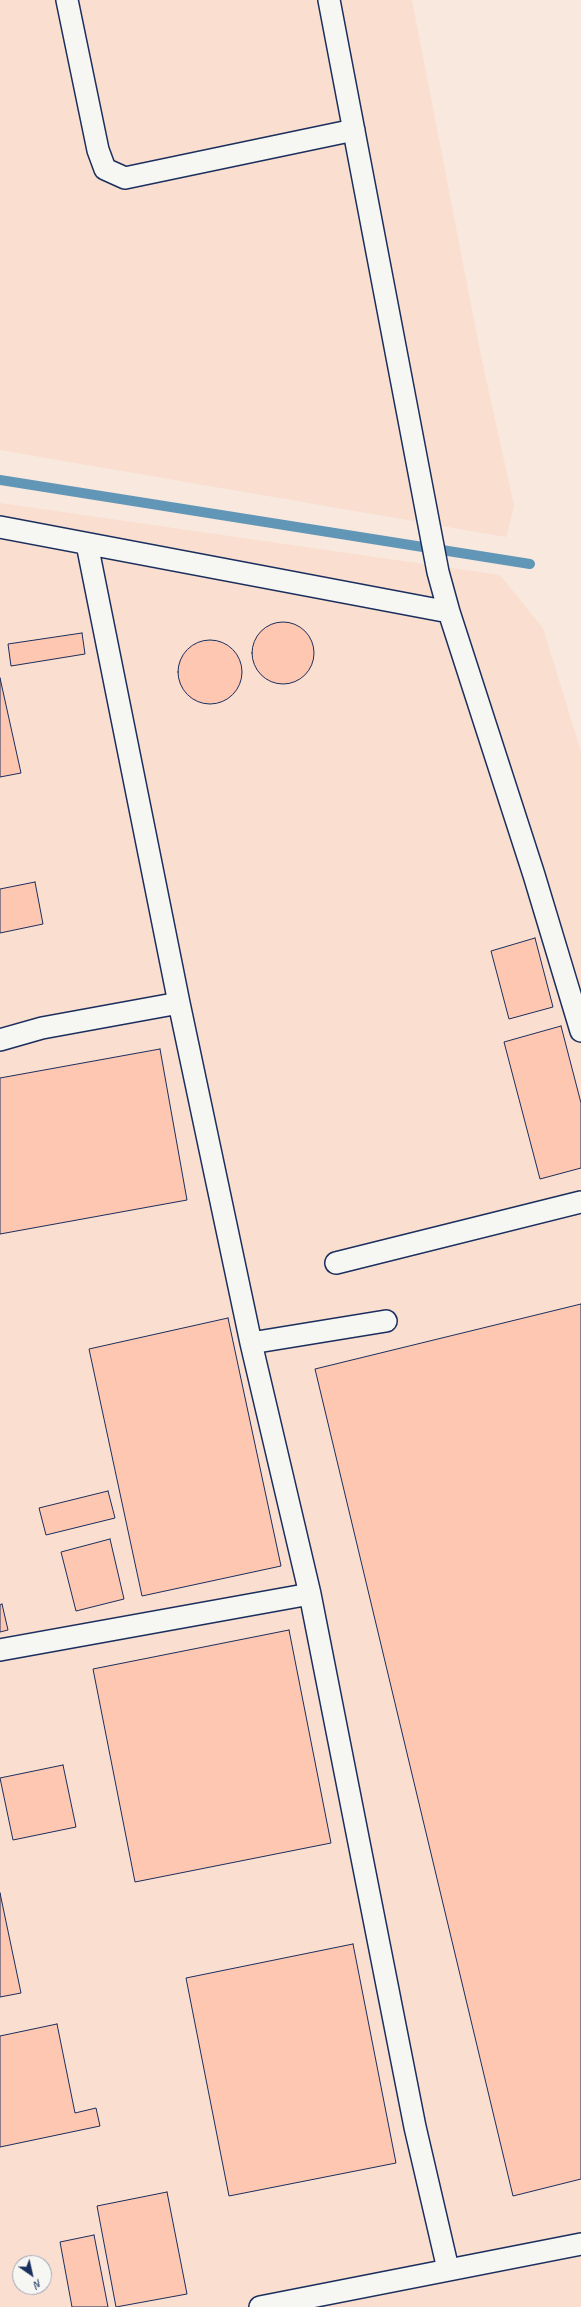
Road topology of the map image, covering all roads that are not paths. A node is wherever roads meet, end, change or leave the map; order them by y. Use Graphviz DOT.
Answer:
graph roads {
  1 [pos="68,0"];
  2 [pos="329,0"];
  3 [pos="354,130"];
  4 [pos="0,527"];
  5 [pos="87,544"];
  6 [pos="449,612"];
  7 [pos="179,1003"];
  8 [pos="581,1030"];
  9 [pos="0,1040"];
  10 [pos="581,1202"];
  11 [pos="336,1263"];
  12 [pos="386,1321"];
  13 [pos="251,1343"];
  14 [pos="310,1594"];
  15 [pos="0,1650"];
  16 [pos="581,2244"];
  17 [pos="448,2269"];
  18 [pos="260,2307"];
  1 -- 3 [label="lane"];
  2 -- 3 [label="lane"];
  3 -- 6 [label="lane"];
  4 -- 5 [label="lane"];
  5 -- 6 [label="lane"];
  5 -- 7 [label="lane"];
  6 -- 8 [label="lane"];
  7 -- 9 [label="lane"];
  7 -- 13 [label="lane"];
  10 -- 11 [label="lane"];
  12 -- 13 [label="lane"];
  13 -- 14 [label="lane"];
  14 -- 15 [label="lane"];
  14 -- 17 [label="lane"];
  16 -- 17 [label="lane"];
  17 -- 18 [label="lane"];
}
